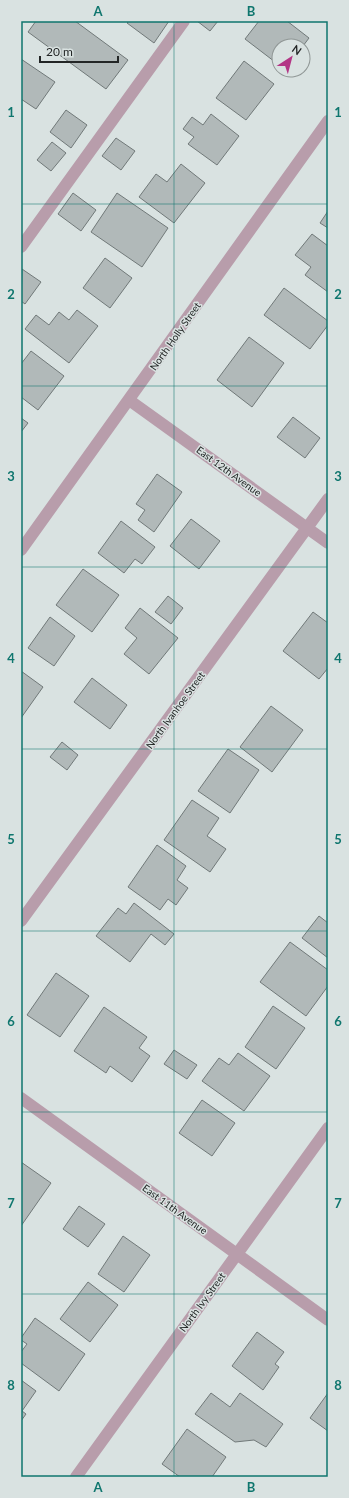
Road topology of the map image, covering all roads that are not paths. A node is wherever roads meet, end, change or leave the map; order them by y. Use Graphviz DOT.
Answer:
graph roads {
  1 [pos="184,21"];
  2 [pos="328,121"];
  3 [pos="21,247"];
  4 [pos="129,400"];
  5 [pos="328,499"];
  6 [pos="307,528"];
  7 [pos="23,543"];
  8 [pos="328,543"];
  9 [pos="21,922"];
  10 [pos="21,1098"];
  11 [pos="328,1128"];
  12 [pos="236,1254"];
  13 [pos="328,1320"];
  14 [pos="76,1477"];
  1 -- 3 [label="street"];
  2 -- 4 [label="street, North Holly Street"];
  4 -- 6 [label="street, East 12th Avenue"];
  4 -- 7 [label="street, North Holly Street"];
  5 -- 6 [label="street, North Ivanhoe Street"];
  6 -- 8 [label="street, East 12th Avenue"];
  6 -- 9 [label="street, North Ivanhoe Street"];
  10 -- 12 [label="street, East 11th Avenue"];
  11 -- 12 [label="street, North Ivy Street"];
  12 -- 13 [label="street, East 11th Avenue"];
  12 -- 14 [label="street, North Ivy Street"];
}
